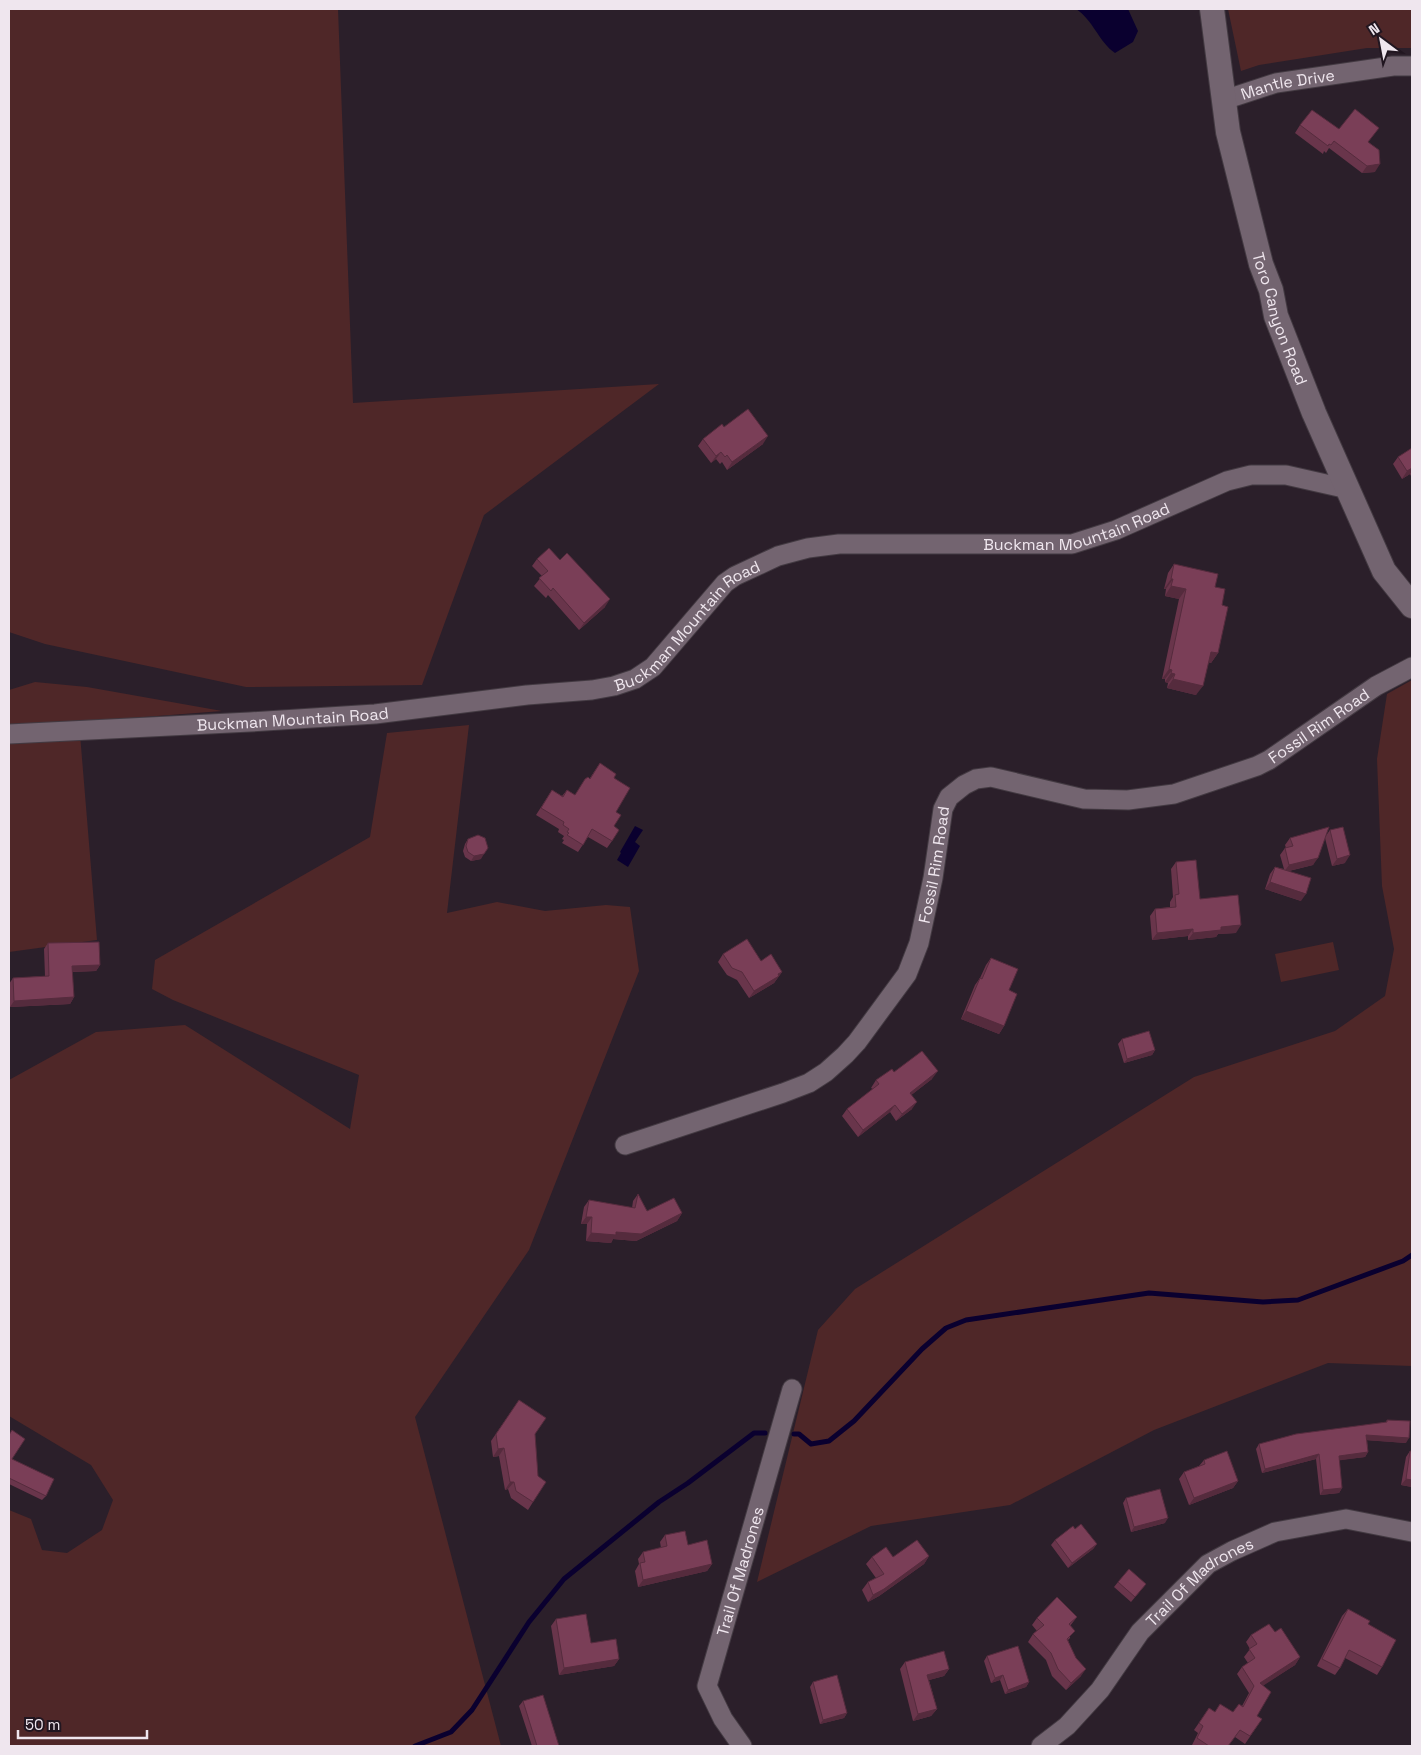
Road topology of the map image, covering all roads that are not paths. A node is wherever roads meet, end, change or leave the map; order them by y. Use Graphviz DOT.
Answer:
graph roads {
  1 [pos="1212,9"];
  2 [pos="1412,66"];
  3 [pos="1224,100"];
  4 [pos="1348,489"];
  5 [pos="1412,606"];
  6 [pos="1412,667"];
  7 [pos="9,734"];
  8 [pos="625,1146"];
  9 [pos="792,1389"];
  10 [pos="1412,1532"];
  11 [pos="742,1746"];
  12 [pos="1041,1746"];
  1 -- 3 [label="street, Toro Canyon Road"];
  2 -- 3 [label="street, Mantle Drive"];
  3 -- 4 [label="street, Toro Canyon Road"];
  4 -- 5 [label="street, Toro Canyon Road"];
  4 -- 7 [label="street, Buckman Mountain Road"];
  6 -- 8 [label="street, Fossil Rim Road"];
  9 -- 11 [label="street, Trail Of Madrones"];
  10 -- 12 [label="street, Trail Of Madrones"];
}
